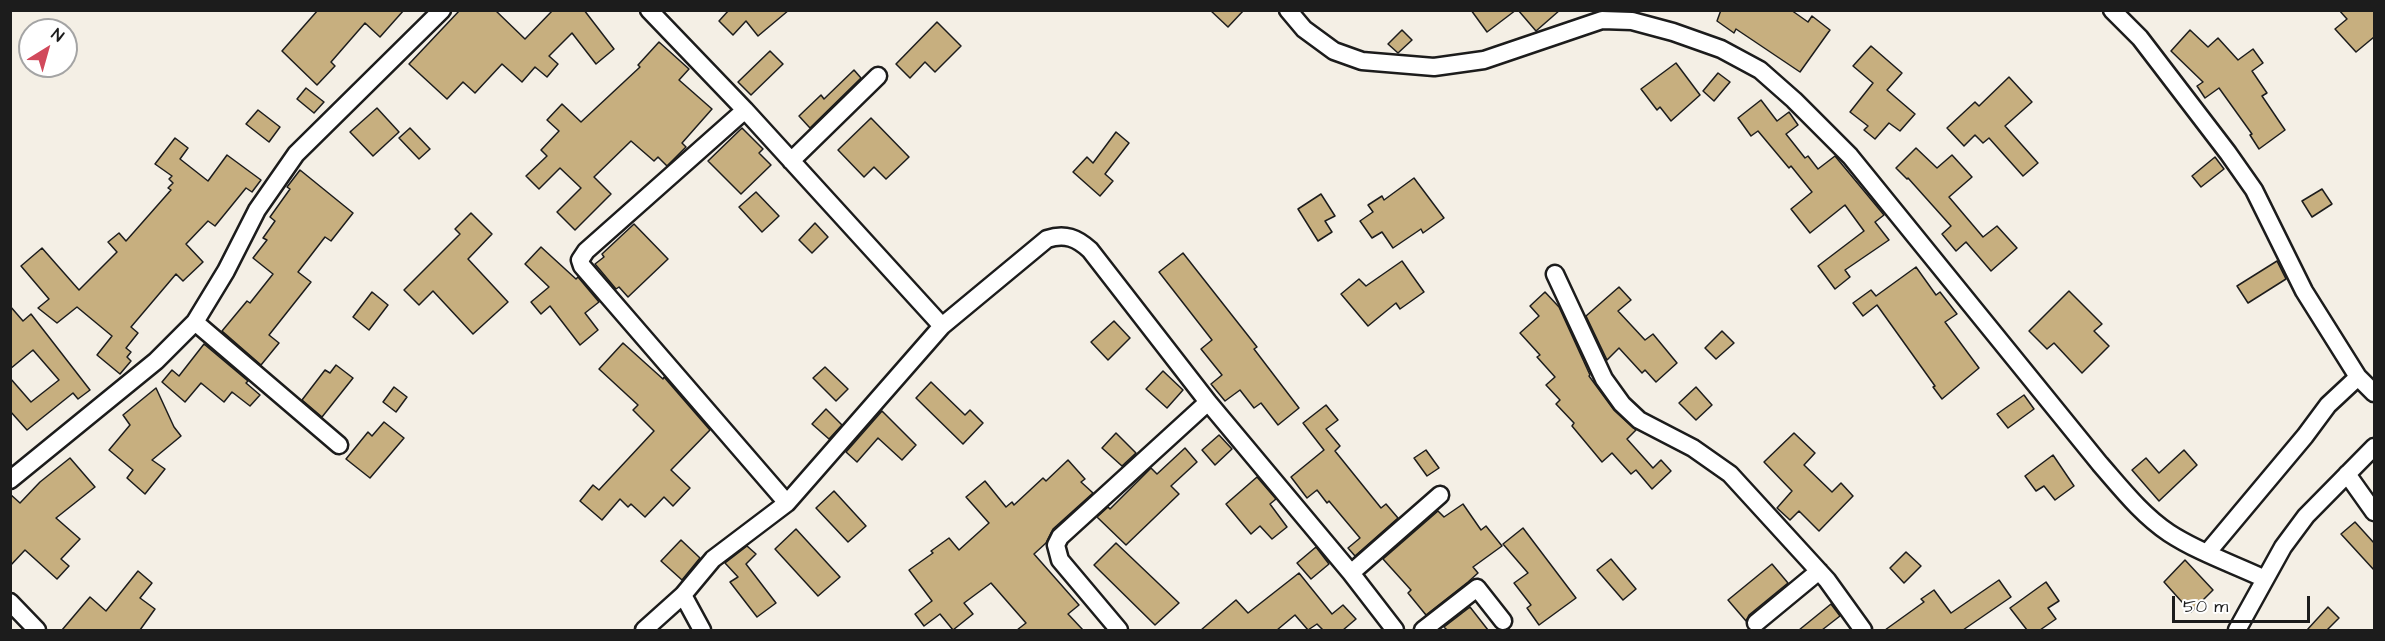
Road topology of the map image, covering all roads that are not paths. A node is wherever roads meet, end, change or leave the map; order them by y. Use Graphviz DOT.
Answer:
graph roads {
  1 [pos="442,10"];
  2 [pos="649,10"];
  3 [pos="1288,10"];
  4 [pos="2112,10"];
  5 [pos="878,76"];
  6 [pos="745,110"];
  7 [pos="791,161"];
  8 [pos="1555,274"];
  9 [pos="195,322"];
  10 [pos="942,326"];
  11 [pos="2358,377"];
  12 [pos="2374,393"];
  13 [pos="1208,402"];
  14 [pos="339,446"];
  15 [pos="2374,447"];
  16 [pos="2347,474"];
  17 [pos="10,480"];
  18 [pos="1440,495"];
  19 [pos="787,503"];
  20 [pos="2374,512"];
  21 [pos="2215,556"];
  22 [pos="1819,571"];
  23 [pos="1351,573"];
  24 [pos="2258,575"];
  25 [pos="683,595"];
  26 [pos="10,602"];
  27 [pos="1503,621"];
  28 [pos="1756,623"];
  29 [pos="37,630"];
  30 [pos="644,630"];
  31 [pos="702,630"];
  32 [pos="1119,630"];
  33 [pos="1395,630"];
  34 [pos="1423,630"];
  35 [pos="1863,630"];
  36 [pos="2237,630"];
  1 -- 9 [label="street"];
  2 -- 6 [label="street"];
  3 -- 21 [label="street"];
  4 -- 11 [label="street"];
  5 -- 7 [label="street"];
  6 -- 7 [label="street"];
  6 -- 19 [label="street"];
  7 -- 10 [label="street"];
  8 -- 22 [label="street"];
  9 -- 14 [label="street"];
  9 -- 17 [label="street"];
  10 -- 13 [label="street"];
  10 -- 19 [label="street"];
  11 -- 12 [label="street"];
  11 -- 21 [label="street"];
  13 -- 23 [label="street"];
  13 -- 32 [label="street"];
  15 -- 16 [label="street"];
  16 -- 20 [label="street"];
  16 -- 24 [label="street"];
  18 -- 23 [label="street"];
  19 -- 25 [label="street"];
  21 -- 24 [label="street"];
  22 -- 28 [label="street"];
  22 -- 35 [label="street"];
  23 -- 33 [label="street"];
  24 -- 36 [label="street"];
  25 -- 30 [label="street"];
  25 -- 31 [label="street"];
  26 -- 29 [label="street"];
  27 -- 34 [label="street"];
}
